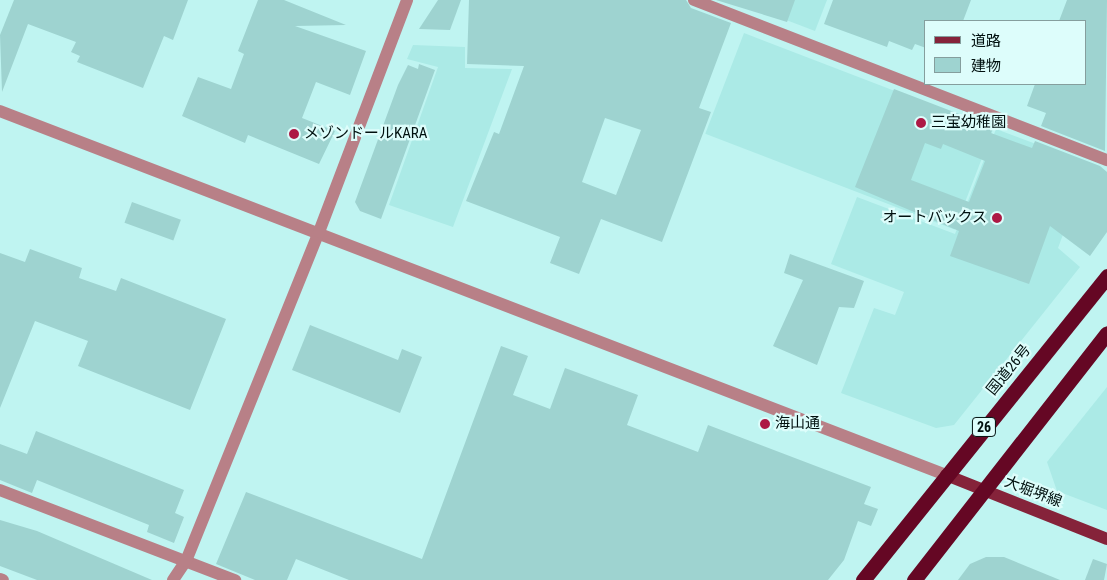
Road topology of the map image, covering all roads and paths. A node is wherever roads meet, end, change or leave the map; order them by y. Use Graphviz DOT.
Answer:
graph roads {
  1 [pos="407,0"];
  2 [pos="694,0"];
  3 [pos="0,111"];
  4 [pos="1107,160"];
  5 [pos="319,232"];
  6 [pos="1107,276"];
  7 [pos="1107,333"];
  8 [pos="946,475"];
  9 [pos="0,490"];
  10 [pos="986,491"];
  11 [pos="1107,539"];
  12 [pos="186,561"];
  13 [pos="173,580"];
  14 [pos="235,580"];
  15 [pos="863,580"];
  16 [pos="914,580"];
  1 -- 5 [label="street"];
  2 -- 4 [label="street"];
  3 -- 5 [label="street"];
  5 -- 8 [label="street"];
  5 -- 12 [label="street"];
  6 -- 8 [label="highway, 国道26号 / 26"];
  7 -- 10 [label="highway"];
  8 -- 10 [label="main road, 大堀堺線"];
  8 -- 15 [label="highway, 国道26号 / 26"];
  9 -- 12 [label="street"];
  10 -- 11 [label="main road, 大堀堺線"];
  10 -- 16 [label="highway"];
  12 -- 13 [label="street"];
  12 -- 14 [label="street"];
}
